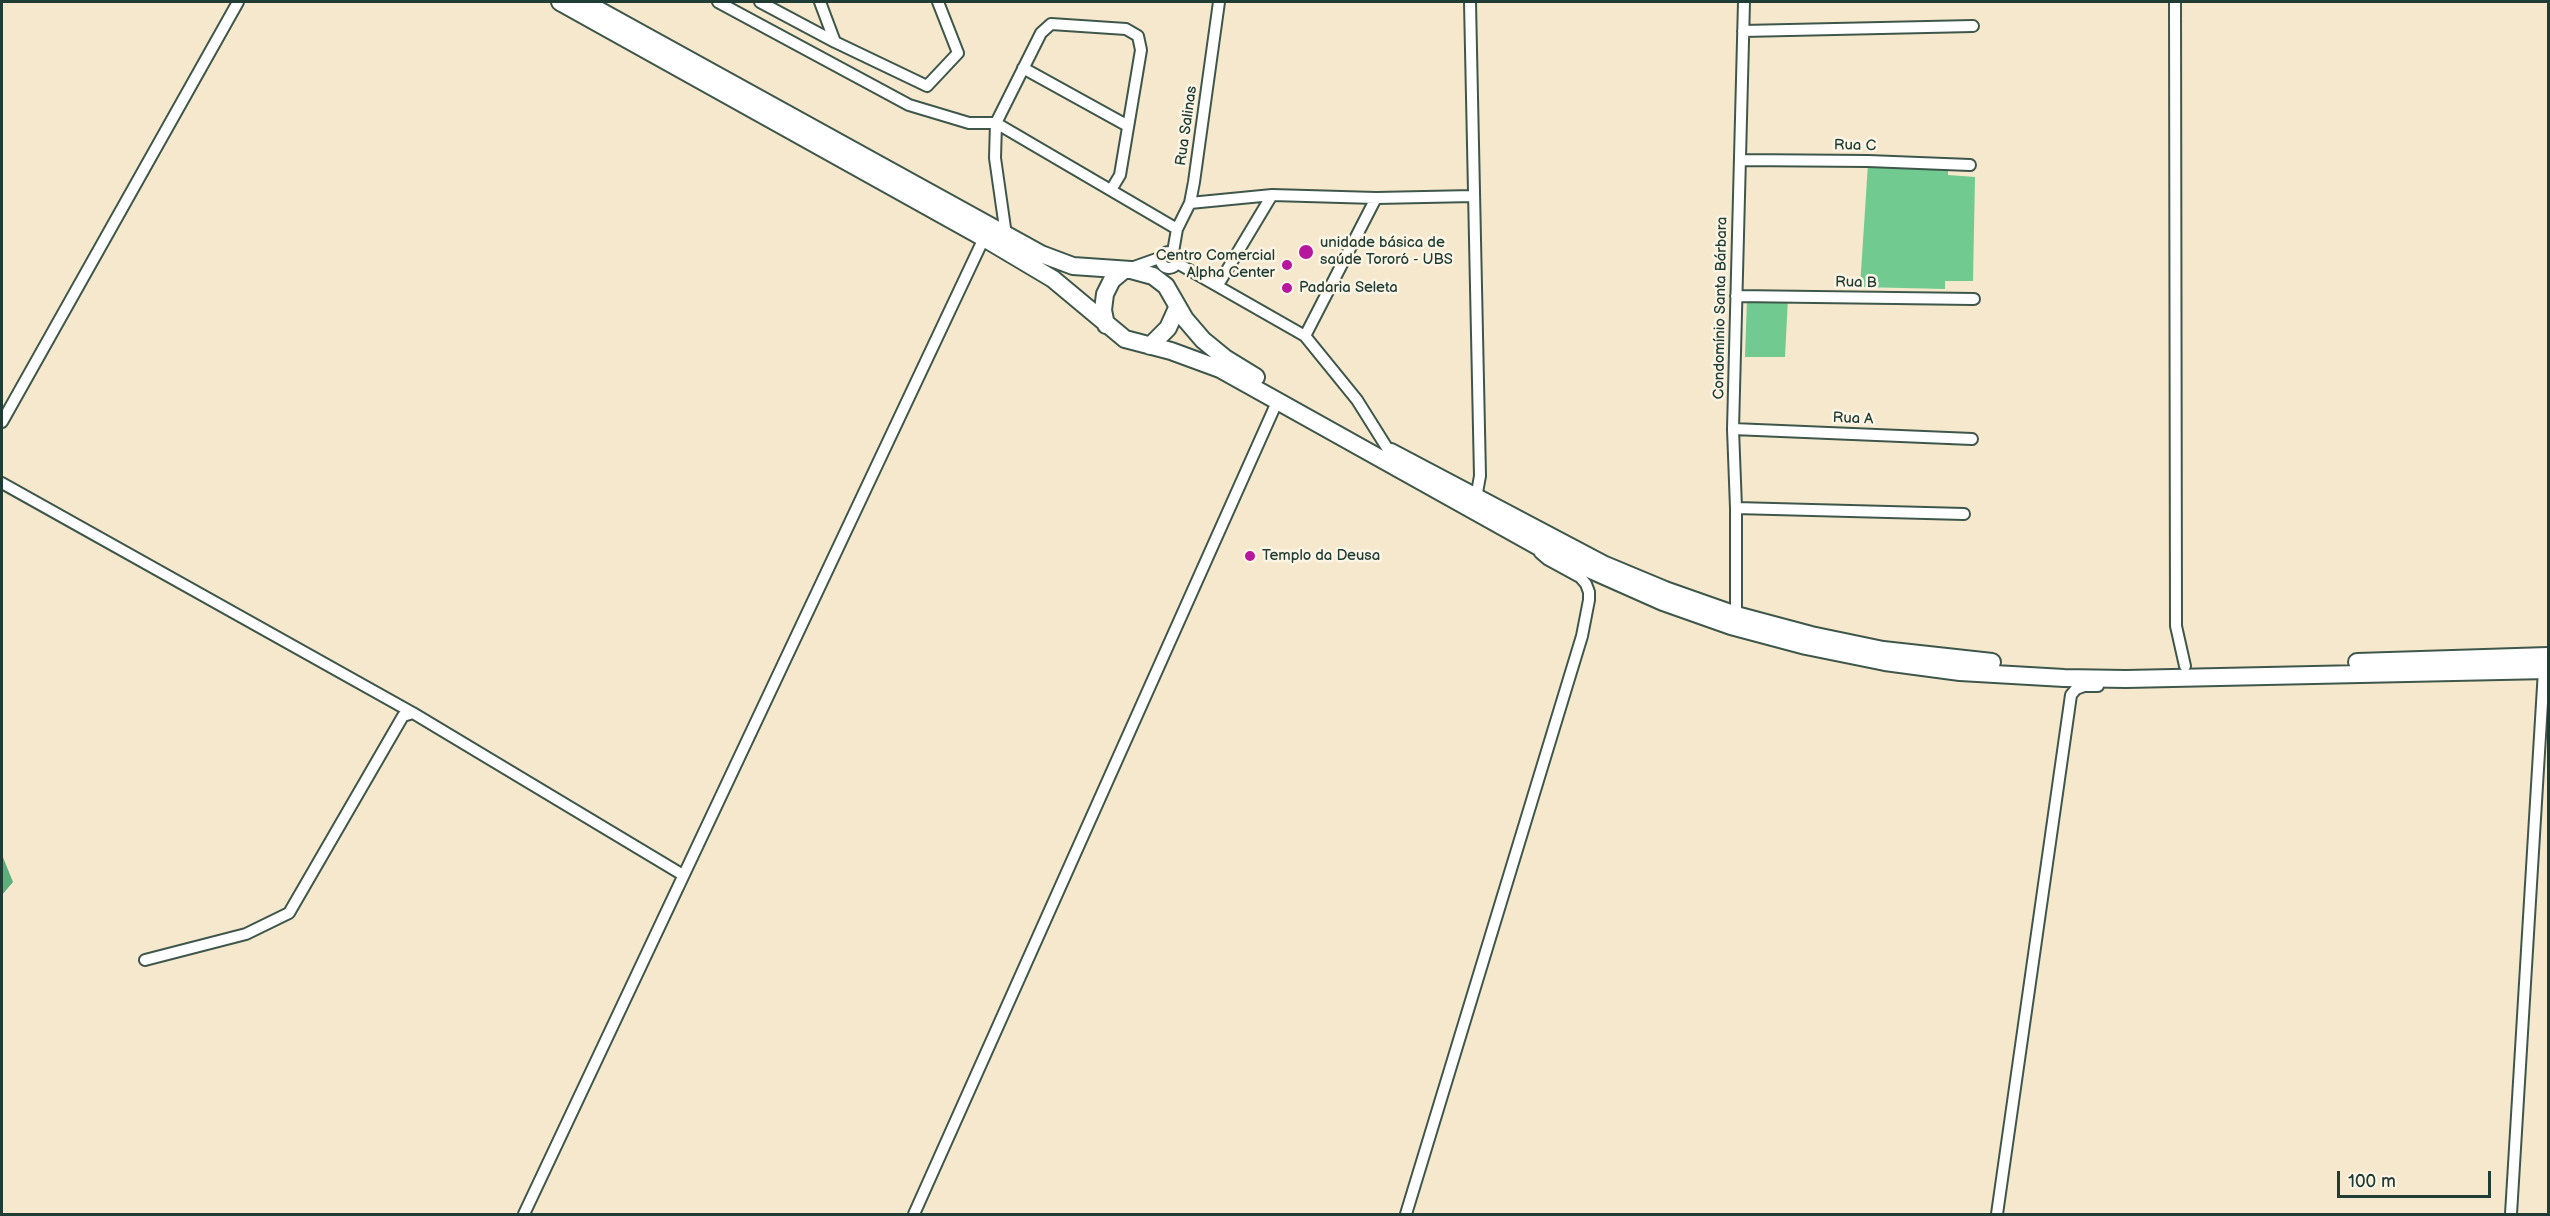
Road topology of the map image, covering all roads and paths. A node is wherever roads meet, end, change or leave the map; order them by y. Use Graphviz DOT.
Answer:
graph roads {
  1 [pos="238,2"];
  2 [pos="560,2"];
  3 [pos="584,2"];
  4 [pos="718,2"];
  5 [pos="760,2"];
  6 [pos="820,2"];
  7 [pos="938,2"];
  8 [pos="1219,2"];
  9 [pos="1470,2"];
  10 [pos="1744,2"];
  11 [pos="2175,2"];
  12 [pos="598,6"];
  13 [pos="1973,26"];
  14 [pos="1743,31"];
  15 [pos="835,42"];
  16 [pos="1023,68"];
  17 [pos="996,123"];
  18 [pos="1128,126"];
  19 [pos="1740,160"];
  20 [pos="1970,165"];
  21 [pos="1111,190"];
  22 [pos="1272,195"];
  23 [pos="1473,196"];
  24 [pos="1376,198"];
  25 [pos="1190,203"];
  26 [pos="1177,229"];
  27 [pos="1006,235"];
  28 [pos="984,238"];
  29 [pos="1173,252"];
  30 [pos="1162,257"];
  31 [pos="1175,265"];
  32 [pos="1124,270"];
  33 [pos="1218,285"];
  34 [pos="1736,296"];
  35 [pos="1974,299"];
  36 [pos="1174,300"];
  37 [pos="1106,325"];
  38 [pos="1305,336"];
  39 [pos="1150,346"];
  40 [pos="1277,402"];
  41 [pos="2,422"];
  42 [pos="1733,429"];
  43 [pos="1972,439"];
  44 [pos="1389,451"];
  45 [pos="2,483"];
  46 [pos="1476,498"];
  47 [pos="1736,507"];
  48 [pos="1964,514"];
  49 [pos="1539,547"];
  50 [pos="1736,615"];
  51 [pos="2547,665"];
  52 [pos="2185,666"];
  53 [pos="2126,679"];
  54 [pos="413,713"];
  55 [pos="683,875"];
  56 [pos="145,960"];
  57 [pos="524,1215"];
  58 [pos="914,1215"];
  59 [pos="1406,1215"];
  60 [pos="1997,1215"];
  61 [pos="2511,1215"];
  1 -- 41 [label="street"];
  2 -- 28 [label="main road"];
  3 -- 12 [label="main road"];
  4 -- 17 [label="street"];
  5 -- 15 [label="street"];
  6 -- 15 [label="street"];
  7 -- 15 [label="street"];
  8 -- 25 [label="street, Rua Salinas"];
  9 -- 23 [label="street"];
  10 -- 14 [label="street, Condomínio Santa Bárbara"];
  11 -- 52 [label="street"];
  12 -- 27 [label="main road"];
  13 -- 14 [label="street"];
  14 -- 19 [label="street, Condomínio Santa Bárbara"];
  16 -- 17 [label="street"];
  16 -- 18 [label="street"];
  16 -- 18 [label="street"];
  17 -- 21 [label="street"];
  17 -- 27 [label="street"];
  18 -- 21 [label="street"];
  19 -- 20 [label="street, Rua C"];
  19 -- 34 [label="street, Condomínio Santa Bárbara"];
  21 -- 26 [label="street"];
  22 -- 24 [label="street"];
  22 -- 25 [label="street"];
  22 -- 33 [label="street"];
  23 -- 24 [label="street"];
  23 -- 46 [label="street"];
  24 -- 38 [label="street"];
  25 -- 26 [label="street, Rua Salinas"];
  26 -- 29 [label="street, Rua Salinas"];
  27 -- 32 [label="main road"];
  28 -- 37 [label="main road"];
  28 -- 55 [label="street"];
  29 -- 30 [label="street"];
  29 -- 31 [label="street"];
  30 -- 31 [label="street"];
  30 -- 32 [label="street"];
  31 -- 33 [label="street"];
  31 -- 36 [label="street"];
  32 -- 36 [label="main road"];
  32 -- 37 [label="main road"];
  33 -- 38 [label="street"];
  34 -- 35 [label="street, Rua B"];
  34 -- 42 [label="street, Condomínio Santa Bárbara"];
  36 -- 39 [label="main road"];
  36 -- 44 [label="main road"];
  37 -- 39 [label="main road"];
  38 -- 44 [label="street"];
  39 -- 40 [label="main road"];
  40 -- 49 [label="main road"];
  40 -- 58 [label="street"];
  42 -- 43 [label="street, Rua A"];
  42 -- 47 [label="street, Condomínio Santa Bárbara"];
  44 -- 46 [label="main road"];
  45 -- 54 [label="street"];
  46 -- 50 [label="main road"];
  47 -- 48 [label="street"];
  47 -- 50 [label="street, Condomínio Santa Bárbara"];
  49 -- 53 [label="main road"];
  49 -- 59 [label="street"];
  50 -- 52 [label="main road"];
  51 -- 52 [label="main road"];
  51 -- 53 [label="main road"];
  51 -- 61 [label="street"];
  53 -- 60 [label="street"];
  54 -- 55 [label="street"];
  54 -- 56 [label="street"];
  55 -- 57 [label="street"];
}
